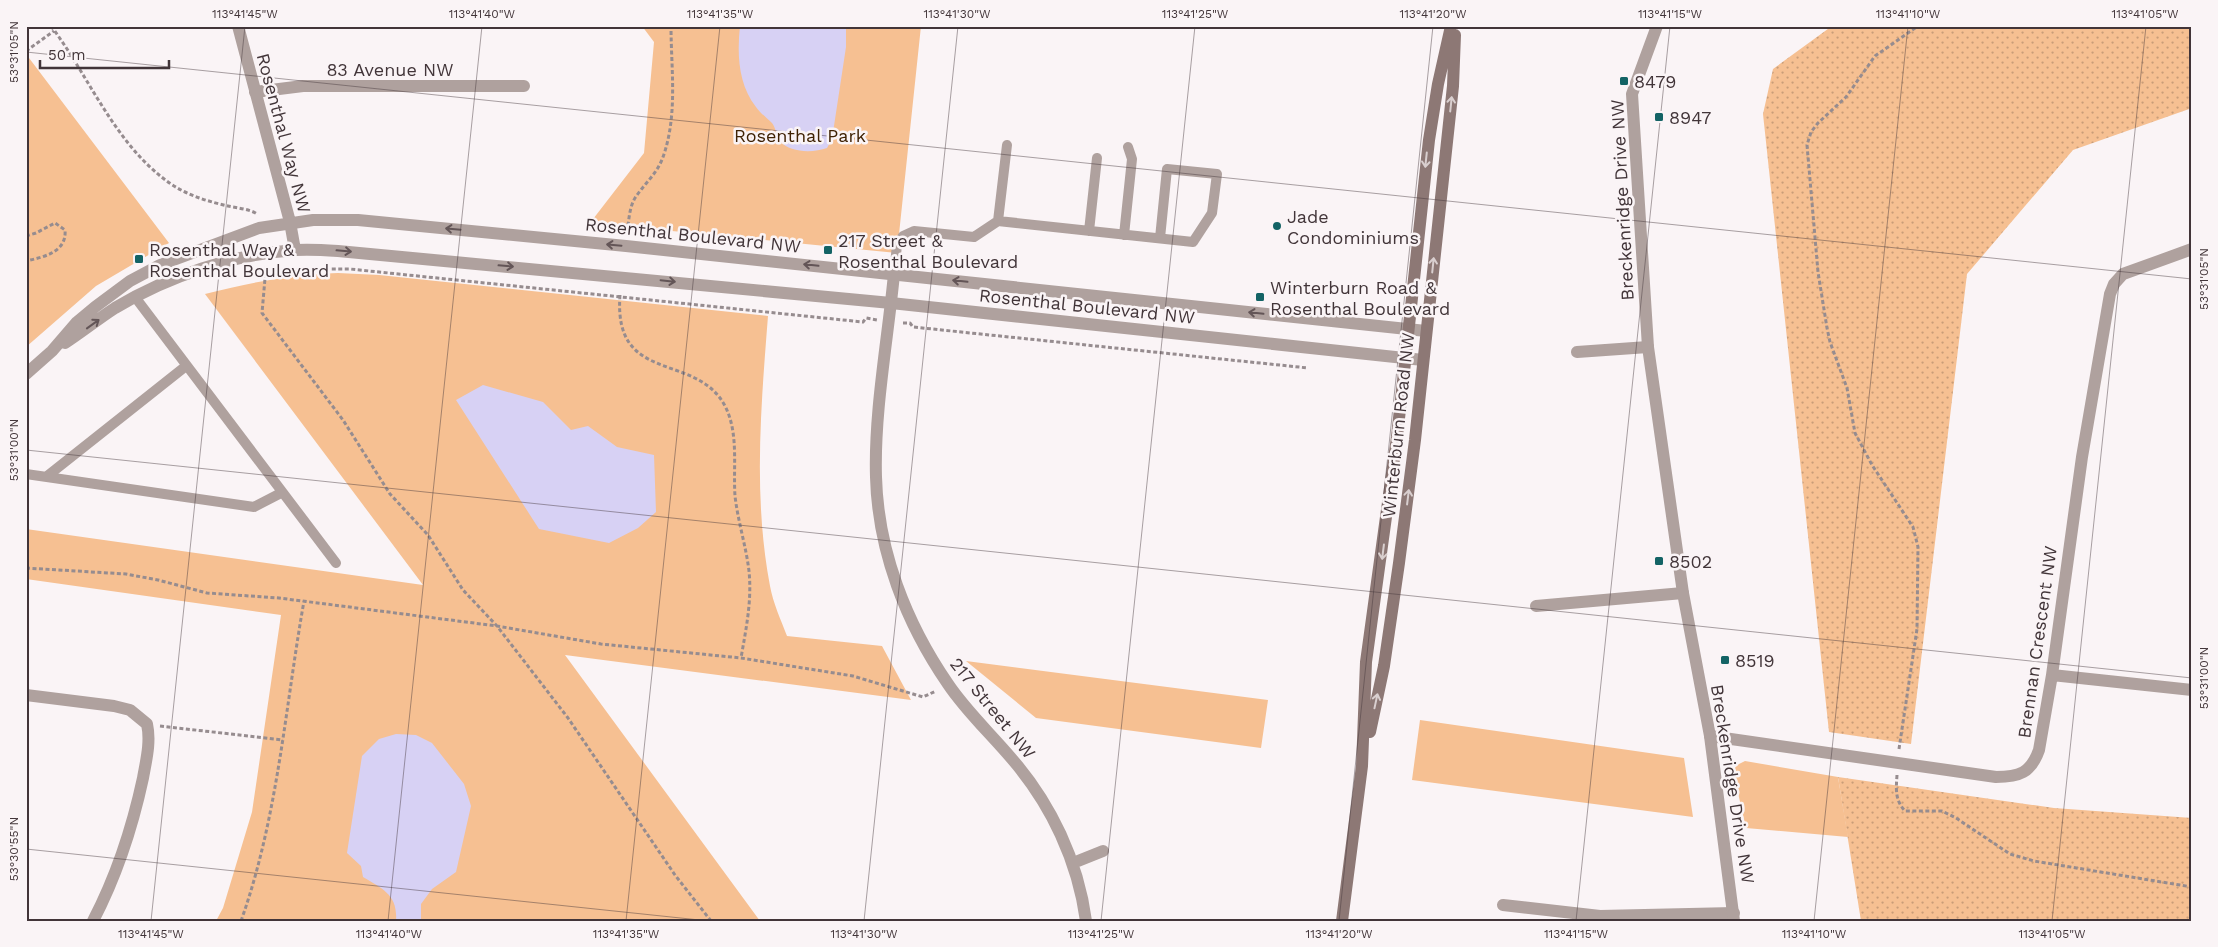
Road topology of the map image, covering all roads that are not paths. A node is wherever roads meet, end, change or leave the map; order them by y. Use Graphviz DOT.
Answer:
graph roads {
  1 [pos="238,26"];
  2 [pos="1451,26"];
  3 [pos="1456,26"];
  4 [pos="1657,26"];
  5 [pos="524,86"];
  6 [pos="255,92"];
  7 [pos="1007,145"];
  8 [pos="1132,147"];
  9 [pos="1097,158"];
  10 [pos="998,221"];
  11 [pos="290,222"];
  12 [pos="1089,231"];
  13 [pos="1124,235"];
  14 [pos="1160,238"];
  15 [pos="2192,249"];
  16 [pos="295,250"];
  17 [pos="894,274"];
  18 [pos="135,298"];
  19 [pos="891,303"];
  20 [pos="1409,330"];
  21 [pos="1426,331"];
  22 [pos="1648,347"];
  23 [pos="52,351"];
  24 [pos="1577,352"];
  25 [pos="1405,358"];
  26 [pos="1423,360"];
  27 [pos="186,366"];
  28 [pos="26,374"];
  29 [pos="26,474"];
  30 [pos="46,477"];
  31 [pos="281,492"];
  32 [pos="336,563"];
  33 [pos="1683,593"];
  34 [pos="1536,606"];
  35 [pos="2052,675"];
  36 [pos="2192,690"];
  37 [pos="26,694"];
  38 [pos="1710,736"];
  39 [pos="1362,766"];
  40 [pos="1103,851"];
  41 [pos="1074,863"];
  42 [pos="1503,905"];
  43 [pos="1734,917"];
  44 [pos="93,921"];
  45 [pos="1086,921"];
  46 [pos="1342,921"];
  1 -- 6 [label="street, Rosenthal Way NW"];
  2 -- 20 [label="main road, Winterburn Road NW, one-way"];
  21 -- 3 [label="main road, Winterburn Road NW, one-way"];
  4 -- 22 [label="street, Breckenridge Drive NW"];
  5 -- 6 [label="street, 83 Avenue NW"];
  6 -- 11 [label="street, Rosenthal Way NW"];
  7 -- 10 [label="lane"];
  8 -- 13 [label="lane"];
  9 -- 12 [label="lane"];
  10 -- 12 [label="lane"];
  10 -- 17 [label="lane"];
  11 -- 16 [label="street, Rosenthal Way NW"];
  17 -- 11 [label="street, Rosenthal Boulevard NW, one-way"];
  11 -- 23 [label="street, Rosenthal Boulevard NW"];
  12 -- 13 [label="lane"];
  13 -- 14 [label="lane"];
  14 -- 14 [label="lane"];
  15 -- 35 [label="street, Brennan Crescent NW"];
  16 -- 18 [label="street, Rosenthal Boulevard NW"];
  16 -- 19 [label="street, Rosenthal Boulevard NW, one-way"];
  17 -- 19 [label="street, 217 Street NW"];
  20 -- 17 [label="street, Rosenthal Boulevard NW, one-way"];
  23 -- 18 [label="street, Rosenthal Boulevard NW, one-way"];
  18 -- 27 [label="lane"];
  19 -- 25 [label="street, Rosenthal Boulevard NW"];
  19 -- 41 [label="street, 217 Street NW"];
  20 -- 21 [label="street, Rosenthal Boulevard NW"];
  20 -- 25 [label="main road, Winterburn Road NW"];
  21 -- 26 [label="main road, Winterburn Road NW"];
  22 -- 24 [label="street"];
  22 -- 33 [label="street, Breckenridge Drive NW"];
  23 -- 28 [label="street, Rosenthal Boulevard NW"];
  25 -- 26 [label="street, Rosenthal Boulevard NW"];
  25 -- 39 [label="main road, Winterburn Road NW, one-way"];
  39 -- 26 [label="main road, Winterburn Road NW, one-way"];
  27 -- 30 [label="lane"];
  27 -- 31 [label="lane"];
  29 -- 30 [label="lane"];
  30 -- 31 [label="lane"];
  31 -- 32 [label="lane"];
  33 -- 34 [label="street"];
  33 -- 38 [label="street, Breckenridge Drive NW"];
  35 -- 36 [label="street"];
  35 -- 38 [label="street, Brennan Crescent NW"];
  37 -- 44 [label="street"];
  38 -- 43 [label="street, Breckenridge Drive NW"];
  39 -- 46 [label="main road, Winterburn Road NW"];
  40 -- 41 [label="street"];
  41 -- 45 [label="street, 217 Street NW"];
  42 -- 43 [label="street"];
}
